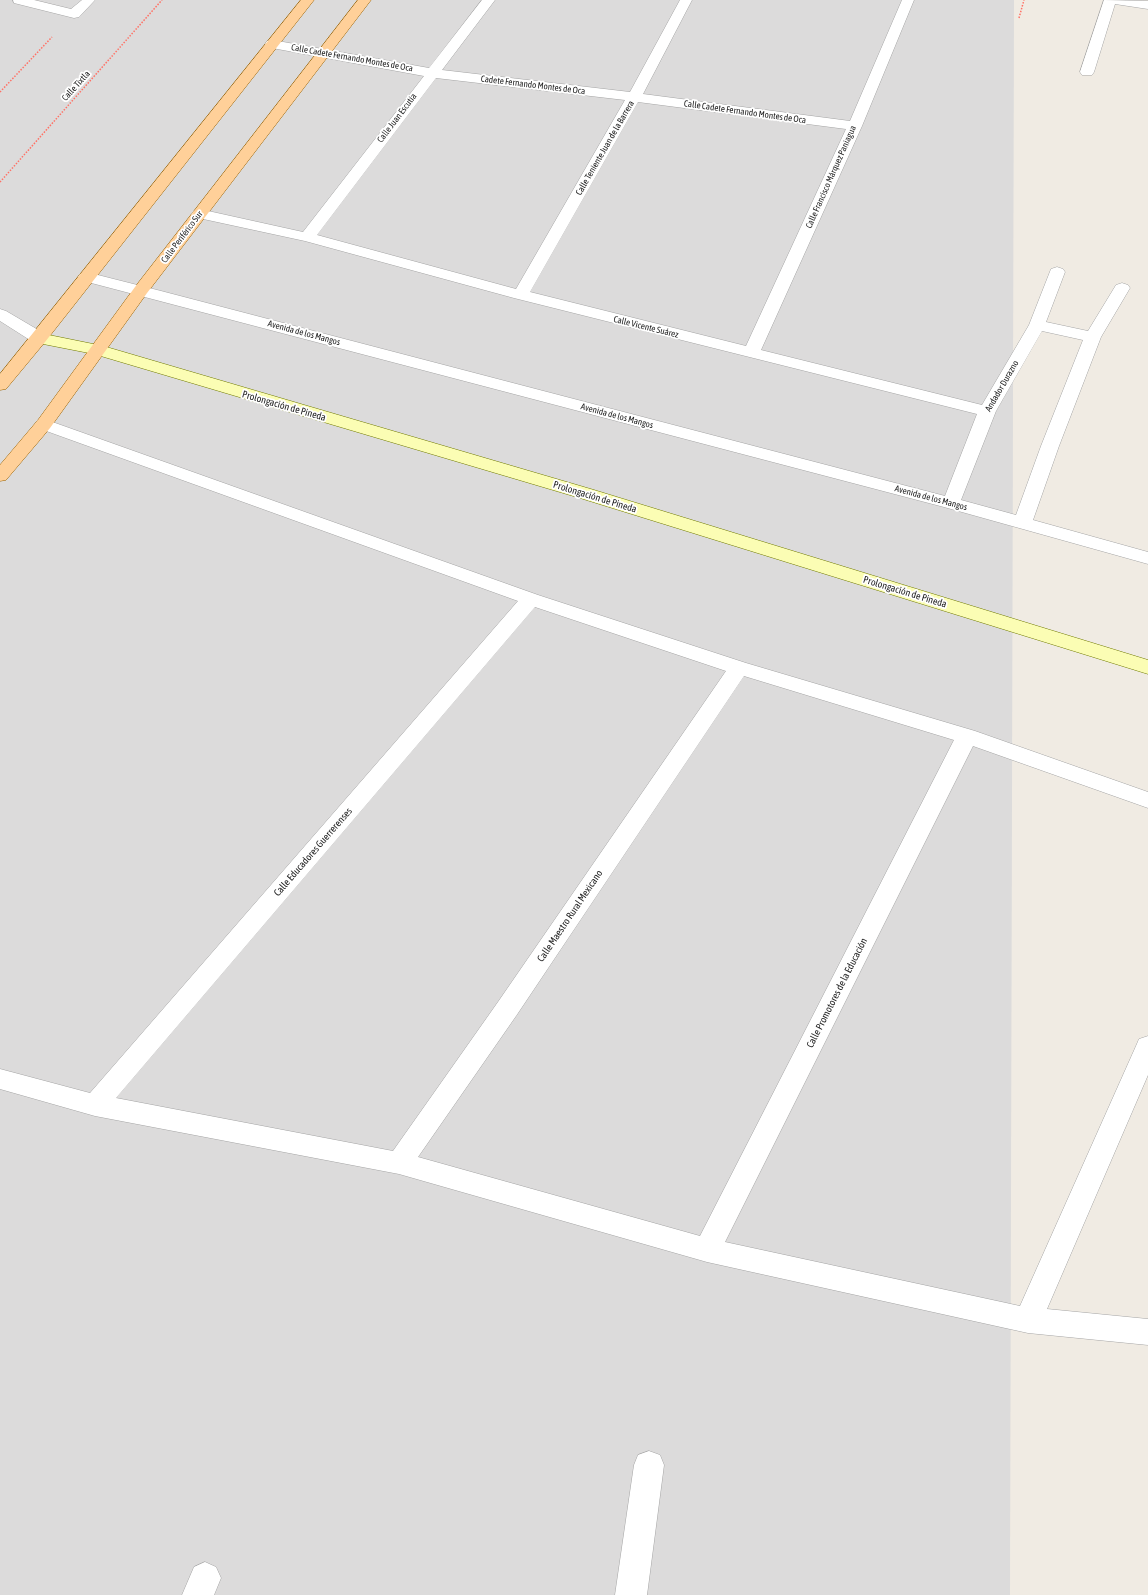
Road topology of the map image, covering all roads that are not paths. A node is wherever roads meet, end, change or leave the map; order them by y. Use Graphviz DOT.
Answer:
graph roads {
  1 [pos="19,0"];
  2 [pos="89,0"];
  3 [pos="308,0"];
  4 [pos="365,0"];
  5 [pos="489,0"];
  6 [pos="686,0"];
  7 [pos="908,0"];
  8 [pos="1110,0"];
  9 [pos="1116,0"];
  10 [pos="1148,5"];
  11 [pos="272,44"];
  12 [pos="322,54"];
  13 [pos="1087,72"];
  14 [pos="432,73"];
  15 [pos="634,97"];
  16 [pos="855,126"];
  17 [pos="199,214"];
  18 [pos="307,237"];
  19 [pos="1057,272"];
  20 [pos="86,277"];
  21 [pos="1122,288"];
  22 [pos="141,290"];
  23 [pos="520,295"];
  24 [pos="0,314"];
  25 [pos="1037,325"];
  26 [pos="1093,337"];
  27 [pos="39,338"];
  28 [pos="97,350"];
  29 [pos="751,353"];
  30 [pos="0,384"];
  31 [pos="987,411"];
  32 [pos="44,424"];
  33 [pos="0,476"];
  34 [pos="951,503"];
  35 [pos="1023,523"];
  36 [pos="1148,558"];
  37 [pos="531,599"];
  38 [pos="739,668"];
  39 [pos="1148,668"];
  40 [pos="967,736"];
  41 [pos="1148,800"];
  42 [pos="1148,1046"];
  43 [pos="0,1079"];
  44 [pos="95,1105"];
  45 [pos="399,1163"];
  46 [pos="707,1250"];
  47 [pos="1028,1320"];
  48 [pos="1148,1332"];
  49 [pos="649,1466"];
  50 [pos="631,1595"];
  1 -- 2 [label="street"];
  3 -- 11 [label="main road"];
  4 -- 12 [label="main road, Calle Periférico Sur"];
  5 -- 14 [label="street, Calle Juan Escutia"];
  6 -- 15 [label="street, Calle Teniente Juan de la Barrera"];
  7 -- 16 [label="street, Calle Francisco Márquez Paniagua"];
  8 -- 13 [label="street"];
  9 -- 10 [label="street"];
  11 -- 12 [label="street, Calle Cadete Fernando Montes de Oca"];
  11 -- 20 [label="main road"];
  12 -- 14 [label="street, Calle Cadete Fernando Montes de Oca"];
  12 -- 17 [label="main road, Calle Periférico Sur"];
  14 -- 15 [label="street, Cadete Fernando Montes de Oca"];
  14 -- 18 [label="street, Calle Juan Escutia"];
  15 -- 16 [label="street, Calle Cadete Fernando Montes de Oca"];
  15 -- 23 [label="street, Calle Teniente Juan de la Barrera"];
  16 -- 29 [label="street, Calle Francisco Márquez Paniagua"];
  17 -- 18 [label="street, Calle Vicente Suárez"];
  17 -- 22 [label="main road, Calle Periférico Sur"];
  18 -- 23 [label="street, Calle Vicente Suárez"];
  19 -- 25 [label="street, Andador Durazno"];
  20 -- 22 [label="street, Avenida de los Mangos"];
  20 -- 27 [label="main road"];
  21 -- 26 [label="street"];
  22 -- 28 [label="main road, Calle Periférico Sur"];
  22 -- 34 [label="street, Avenida de los Mangos"];
  23 -- 29 [label="street, Calle Vicente Suárez"];
  24 -- 27 [label="street"];
  25 -- 26 [label="street"];
  25 -- 31 [label="street, Andador Durazno"];
  26 -- 35 [label="street"];
  27 -- 28 [label="street, Prolongación de Pineda"];
  27 -- 30 [label="main road"];
  28 -- 32 [label="main road, Calle Periférico Sur"];
  28 -- 39 [label="street, Prolongación de Pineda"];
  29 -- 31 [label="street, Calle Vicente Suárez"];
  31 -- 34 [label="street, Andador Durazno"];
  32 -- 33 [label="main road, Calle Periférico Sur"];
  32 -- 37 [label="street"];
  34 -- 35 [label="street, Avenida de los Mangos"];
  35 -- 36 [label="street, Avenida de los Mangos"];
  37 -- 38 [label="street"];
  37 -- 44 [label="street, Calle Educadores Guerrerenses"];
  38 -- 40 [label="street"];
  38 -- 45 [label="street, Calle Maestro Rural Mexicano"];
  40 -- 41 [label="street"];
  40 -- 46 [label="street, Calle Promotores de la Educación"];
  42 -- 47 [label="street"];
  43 -- 44 [label="street"];
  44 -- 45 [label="street"];
  45 -- 46 [label="street"];
  46 -- 47 [label="street"];
  47 -- 48 [label="street"];
  49 -- 50 [label="street"];
}
